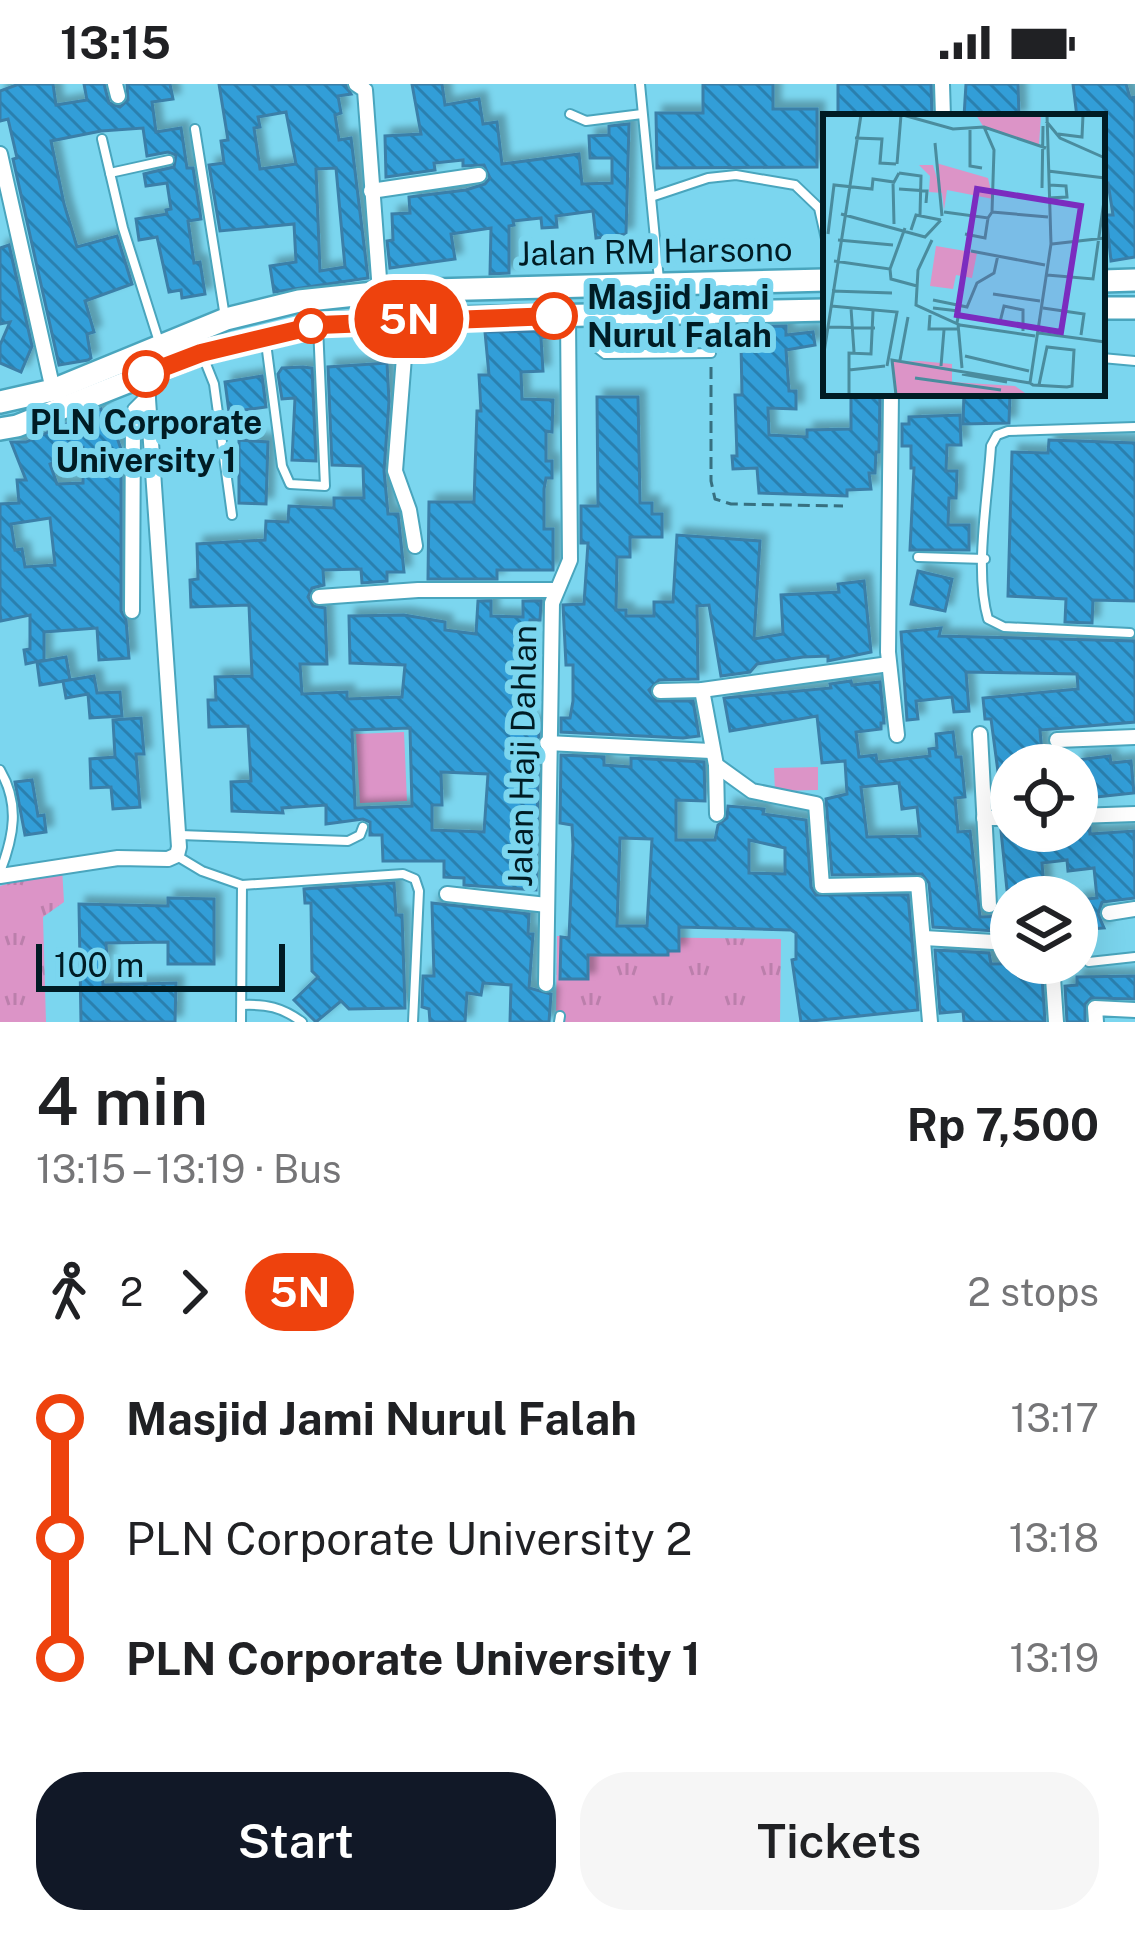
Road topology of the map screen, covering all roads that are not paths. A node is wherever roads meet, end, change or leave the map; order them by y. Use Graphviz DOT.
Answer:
graph roads {
  1 [pos="640,84"];
  2 [pos="942,84"];
  3 [pos="362,86"];
  4 [pos="570,114"];
  5 [pos="643,114"];
  6 [pos="943,114"];
  7 [pos="195,129"];
  8 [pos="103,139"];
  9 [pos="0,154"];
  10 [pos="169,160"];
  11 [pos="110,172"];
  12 [pos="479,175"];
  13 [pos="371,191"];
  14 [pos="651,197"];
  15 [pos="823,226"];
  16 [pos="823,280"];
  17 [pos="659,283"];
  18 [pos="380,292"];
  19 [pos="823,310"];
  20 [pos="711,312"];
  21 [pos="568,316"];
  22 [pos="597,316"];
  23 [pos="226,319"];
  24 [pos="407,319"];
  25 [pos="318,325"];
  26 [pos="265,336"];
  27 [pos="201,353"];
  28 [pos="1105,358"];
  29 [pos="1135,361"];
  30 [pos="150,367"];
  31 [pos="53,391"];
  32 [pos="891,396"];
  33 [pos="0,402"];
  34 [pos="1135,427"];
  35 [pos="0,429"];
  36 [pos="232,515"];
  37 [pos="415,546"];
  38 [pos="918,557"];
  39 [pos="985,559"];
  40 [pos="556,590"];
  41 [pos="319,598"];
  42 [pos="132,611"];
  43 [pos="1130,633"];
  44 [pos="889,664"];
  45 [pos="701,690"];
  46 [pos="660,691"];
  47 [pos="980,734"];
  48 [pos="897,735"];
  49 [pos="1135,737"];
  50 [pos="1057,740"];
  51 [pos="547,742"];
  52 [pos="714,758"];
  53 [pos="0,770"];
  54 [pos="717,814"];
  55 [pos="1135,814"];
  56 [pos="1098,815"];
  57 [pos="984,818"];
  58 [pos="990,818"];
  59 [pos="363,827"];
  60 [pos="180,835"];
  61 [pos="177,855"];
  62 [pos="0,874"];
  63 [pos="242,885"];
  64 [pos="448,894"];
  65 [pos="547,904"];
  66 [pos="989,904"];
  67 [pos="1135,909"];
  68 [pos="1109,913"];
  69 [pos="924,938"];
  70 [pos="990,942"];
  71 [pos="1135,957"];
  72 [pos="1098,961"];
  73 [pos="546,984"];
  74 [pos="1053,984"];
  75 [pos="242,1004"];
  76 [pos="1135,1010"];
  77 [pos="1095,1015"];
  78 [pos="242,1022"];
  79 [pos="302,1022"];
  80 [pos="413,1022"];
  81 [pos="930,1022"];
  82 [pos="1056,1022"];
  1 -- 5 [label="lane"];
  2 -- 6 [label="street"];
  3 -- 13 [label="street"];
  4 -- 5 [label="lane"];
  5 -- 14 [label="lane"];
  7 -- 23 [label="lane"];
  8 -- 11 [label="lane"];
  9 -- 31 [label="street"];
  10 -- 11 [label="lane"];
  11 -- 30 [label="lane"];
  12 -- 13 [label="street"];
  13 -- 18 [label="street"];
  14 -- 15 [label="lane"];
  14 -- 17 [label="lane"];
  16 -- 17 [label="main road, Jalan RM Harsono"];
  17 -- 18 [label="main road, Jalan RM Harsono"];
  18 -- 23 [label="main road, Jalan RM Harsono"];
  19 -- 20 [label="main road, Jalan RM Harsono"];
  20 -- 22 [label="main road, Jalan RM Harsono"];
  20 -- 22 [label="lane"];
  21 -- 22 [label="main road, Jalan RM Harsono"];
  21 -- 24 [label="main road, Jalan RM Harsono"];
  21 -- 40 [label="street, Jalan Haji Dahlan"];
  23 -- 30 [label="main road, Jalan RM Harsono"];
  24 -- 25 [label="main road, Jalan RM Harsono"];
  24 -- 37 [label="street"];
  25 -- 26 [label="main road, Jalan RM Harsono"];
  25 -- 26 [label="lane"];
  26 -- 27 [label="main road, Jalan RM Harsono"];
  27 -- 30 [label="main road, Jalan RM Harsono"];
  27 -- 36 [label="lane"];
  28 -- 29 [label="lane"];
  30 -- 31 [label="main road, Jalan RM Harsono"];
  30 -- 35 [label="main road, Jalan RM Harsono"];
  30 -- 42 [label="street"];
  30 -- 60 [label="street"];
  31 -- 33 [label="main road, Jalan RM Harsono"];
  32 -- 44 [label="street"];
  34 -- 39 [label="lane"];
  38 -- 39 [label="lane"];
  39 -- 43 [label="lane"];
  40 -- 41 [label="street"];
  40 -- 51 [label="street, Jalan Haji Dahlan"];
  44 -- 45 [label="street"];
  44 -- 48 [label="street"];
  45 -- 46 [label="street"];
  45 -- 52 [label="street"];
  47 -- 57 [label="street"];
  49 -- 50 [label="street"];
  51 -- 52 [label="street"];
  51 -- 65 [label="street, Jalan Haji Dahlan"];
  52 -- 54 [label="street"];
  52 -- 69 [label="street"];
  53 -- 62 [label="lane"];
  55 -- 56 [label="street"];
  57 -- 58 [label="street"];
  57 -- 66 [label="street"];
  59 -- 60 [label="lane"];
  60 -- 61 [label="street"];
  61 -- 62 [label="street"];
  61 -- 63 [label="lane"];
  63 -- 75 [label="lane"];
  63 -- 80 [label="lane"];
  64 -- 65 [label="street"];
  65 -- 73 [label="street, Jalan Haji Dahlan"];
  67 -- 68 [label="street"];
  69 -- 70 [label="street"];
  69 -- 81 [label="street"];
  71 -- 72 [label="lane"];
  74 -- 82 [label="street"];
  75 -- 78 [label="lane"];
  75 -- 79 [label="lane"];
  76 -- 77 [label="street"];
}
